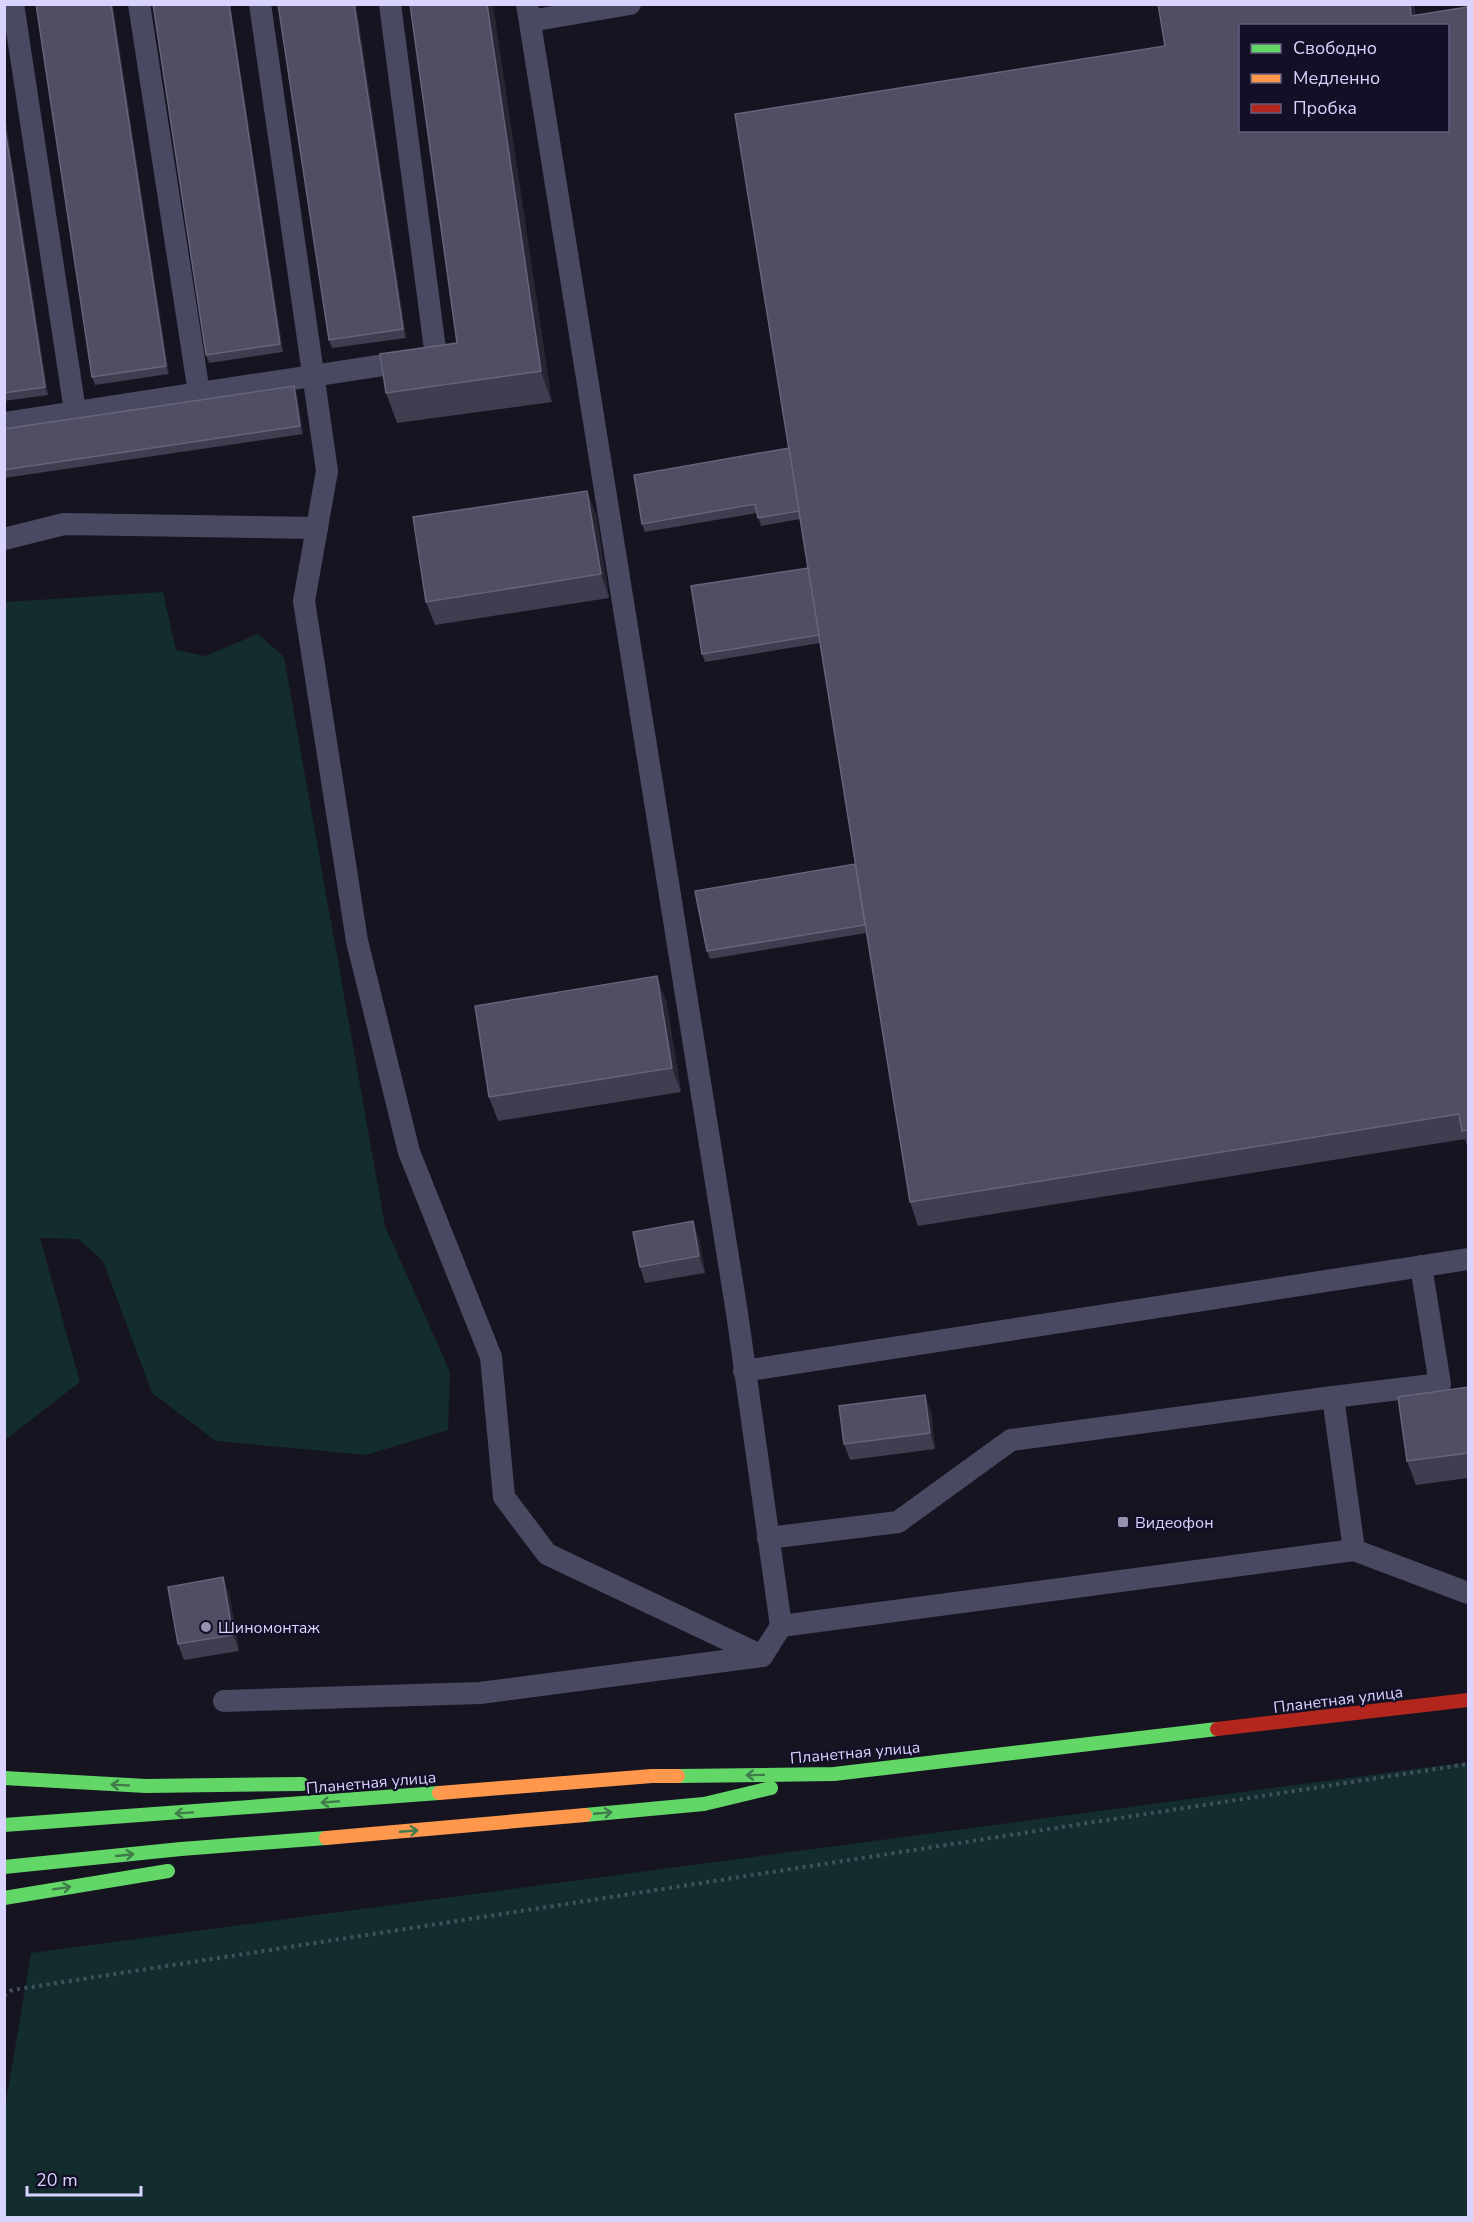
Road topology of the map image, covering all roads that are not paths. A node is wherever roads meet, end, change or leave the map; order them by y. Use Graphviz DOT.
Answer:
graph roads {
  1 [pos="13,4"];
  2 [pos="138,4"];
  3 [pos="260,4"];
  4 [pos="390,4"];
  5 [pos="630,4"];
  6 [pos="528,13"];
  7 [pos="314,375"];
  8 [pos="199,393"];
  9 [pos="75,411"];
  10 [pos="4,423"];
  11 [pos="317,528"];
  12 [pos="4,539"];
  13 [pos="1468,1259"];
  14 [pos="1421,1266"];
  15 [pos="744,1371"];
  16 [pos="1333,1397"];
  17 [pos="768,1538"];
  18 [pos="1354,1550"];
  19 [pos="1468,1593"];
  20 [pos="781,1626"];
  21 [pos="762,1656"];
  22 [pos="1468,1700"];
  23 [pos="224,1701"];
  24 [pos="834,1774"];
  25 [pos="652,1776"];
  26 [pos="4,1778"];
  27 [pos="405,1782"];
  28 [pos="312,1784"];
  29 [pos="4,1825"];
  30 [pos="367,1834"];
  31 [pos="235,1859"];
  32 [pos="4,1867"];
  33 [pos="181,1869"];
  34 [pos="4,1898"];
  1 -- 9 [label="lane"];
  2 -- 8 [label="lane"];
  3 -- 7 [label="lane"];
  4 -- 7 [label="lane"];
  5 -- 6 [label="lane"];
  6 -- 15 [label="lane"];
  7 -- 8 [label="lane"];
  7 -- 11 [label="lane"];
  8 -- 9 [label="lane"];
  9 -- 10 [label="lane"];
  11 -- 12 [label="lane"];
  11 -- 21 [label="lane"];
  13 -- 14 [label="lane"];
  14 -- 15 [label="lane"];
  14 -- 16 [label="lane"];
  15 -- 17 [label="lane"];
  16 -- 17 [label="lane"];
  16 -- 18 [label="lane"];
  17 -- 20 [label="lane"];
  18 -- 19 [label="lane"];
  18 -- 20 [label="lane"];
  20 -- 21 [label="lane"];
  21 -- 23 [label="lane"];
  22 -- 24 [label="main road, Планетная улица"];
  24 -- 25 [label="main road, Планетная улица, one-way"];
  30 -- 24 [label="main road, one-way"];
  25 -- 27 [label="main road"];
  25 -- 29 [label="main road, Планетная улица, one-way"];
  28 -- 26 [label="main road, one-way"];
  30 -- 31 [label="main road"];
  32 -- 30 [label="main road, one-way"];
  34 -- 33 [label="main road, one-way"];
}
